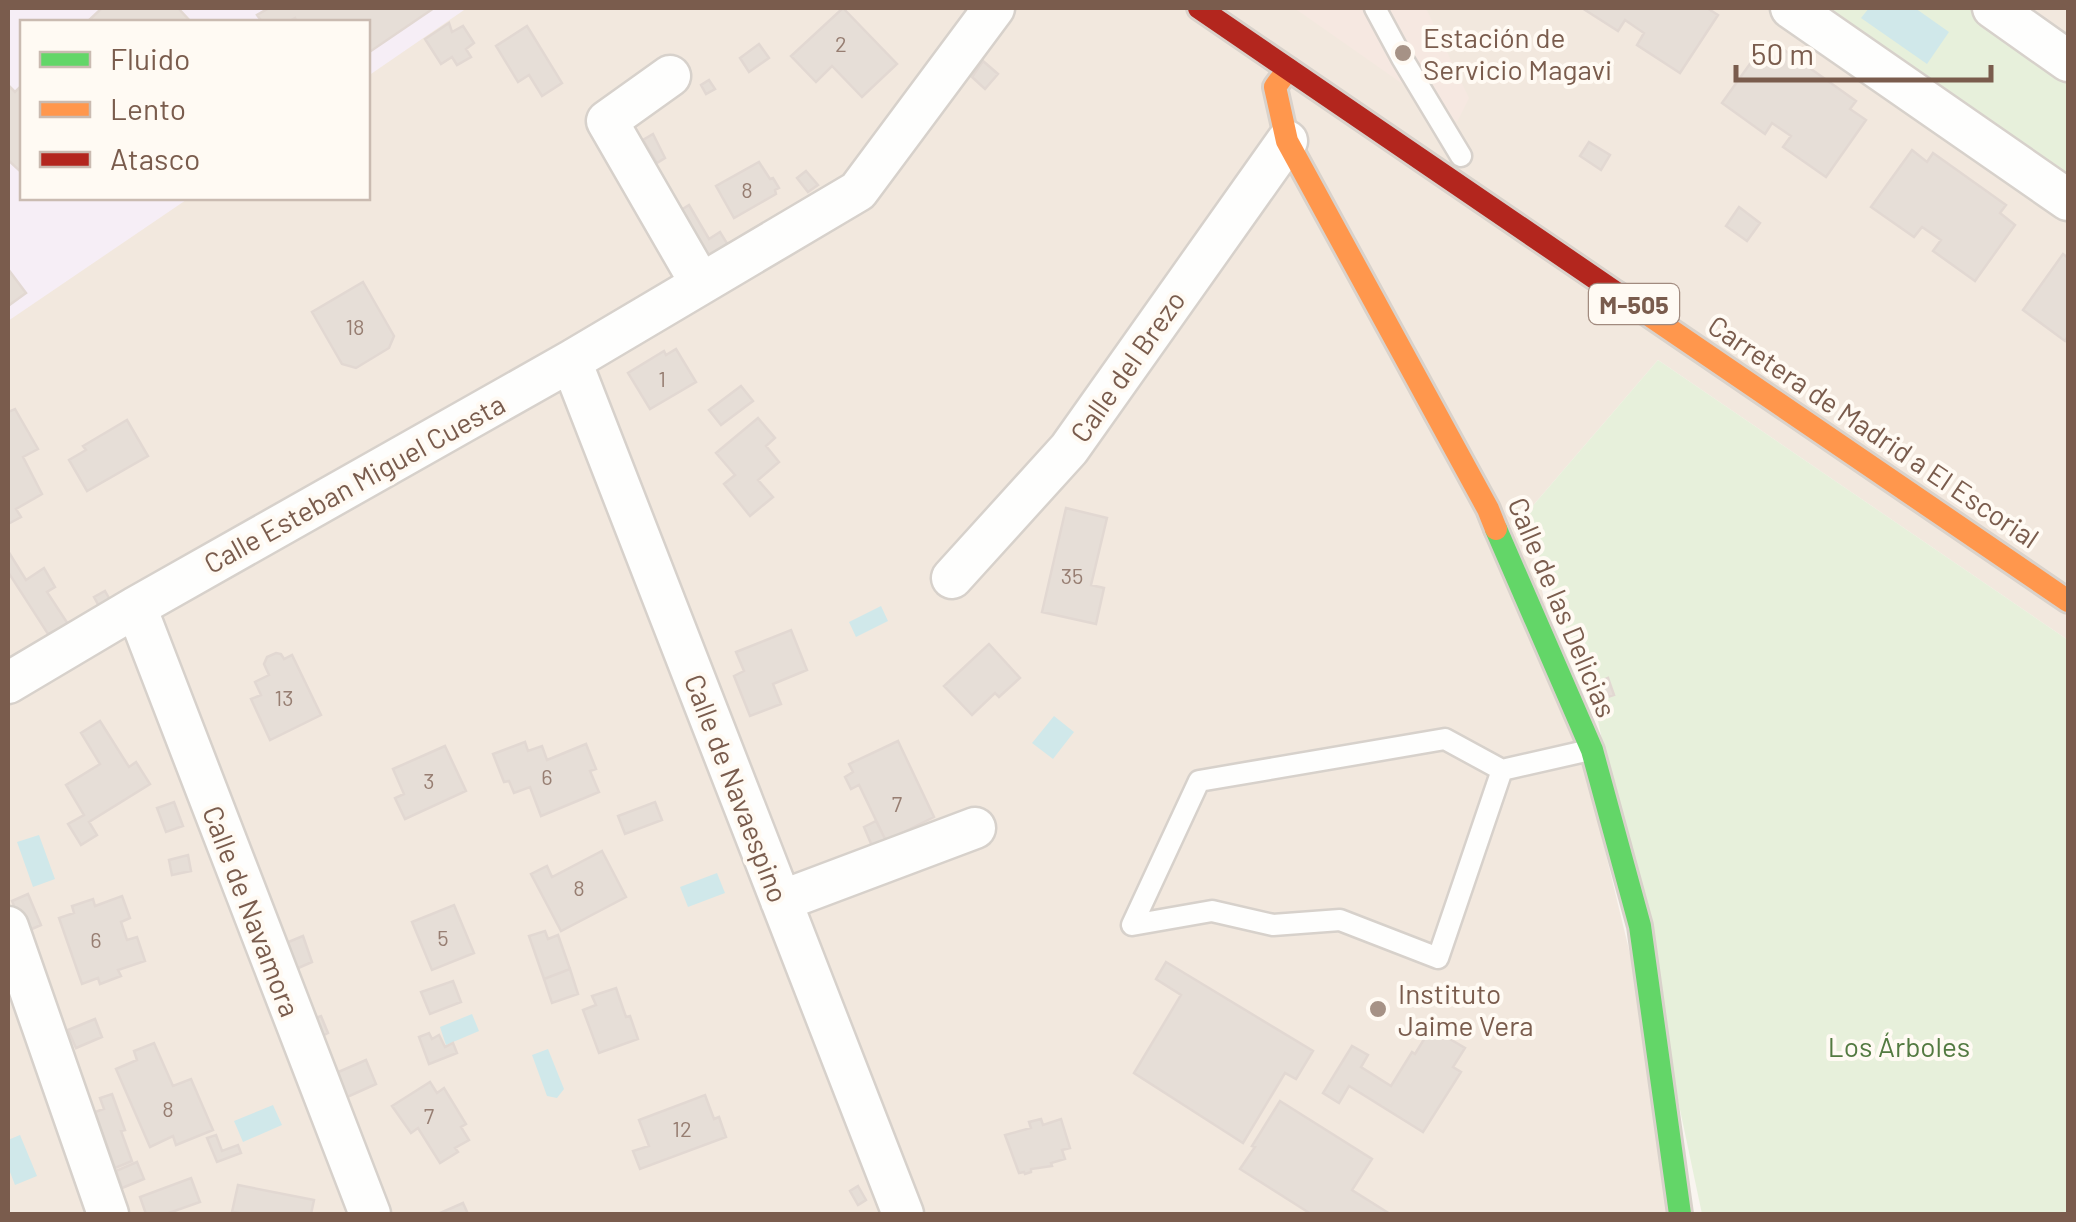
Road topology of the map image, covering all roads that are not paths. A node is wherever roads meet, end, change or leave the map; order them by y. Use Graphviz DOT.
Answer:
graph roads {
  1 [pos="994,8"];
  2 [pos="1199,8"];
  3 [pos="1375,8"];
  4 [pos="1792,8"];
  5 [pos="1993,8"];
  6 [pos="2068,60"];
  7 [pos="1288,69"];
  8 [pos="670,76"];
  9 [pos="1412,122"];
  10 [pos="1287,142"];
  11 [pos="1469,161"];
  12 [pos="2068,200"];
  13 [pos="702,284"];
  14 [pos="571,360"];
  15 [pos="952,578"];
  16 [pos="2068,601"];
  17 [pos="136,607"];
  18 [pos="8,683"];
  19 [pos="1592,750"];
  20 [pos="1502,770"];
  21 [pos="975,828"];
  22 [pos="781,901"];
  23 [pos="8,927"];
  24 [pos="108,1214"];
  25 [pos="370,1214"];
  26 [pos="903,1214"];
  27 [pos="1680,1214"];
  1 -- 13 [label="street, Calle Esteban Miguel Cuesta"];
  2 -- 7 [label="main road, Carretera de Madrid a El Escorial / M-505"];
  3 -- 11 [label="lane"];
  4 -- 12 [label="street"];
  5 -- 6 [label="street"];
  7 -- 10 [label="main road, Calle de las Delicias"];
  7 -- 16 [label="main road, Carretera de Madrid a El Escorial / M-505"];
  8 -- 13 [label="street"];
  9 -- 11 [label="main road"];
  10 -- 15 [label="street, Calle del Brezo"];
  10 -- 19 [label="main road, Calle de las Delicias"];
  13 -- 14 [label="street, Calle Esteban Miguel Cuesta"];
  14 -- 17 [label="street, Calle Esteban Miguel Cuesta"];
  14 -- 22 [label="street, Calle de Navaespino"];
  17 -- 18 [label="street, Calle Esteban Miguel Cuesta"];
  17 -- 25 [label="street, Calle de Navamora"];
  19 -- 20 [label="lane"];
  19 -- 27 [label="main road, Calle de las Delicias"];
  20 -- 20 [label="lane"];
  21 -- 22 [label="street"];
  22 -- 26 [label="street, Calle de Navaespino"];
  23 -- 24 [label="street"];
}
